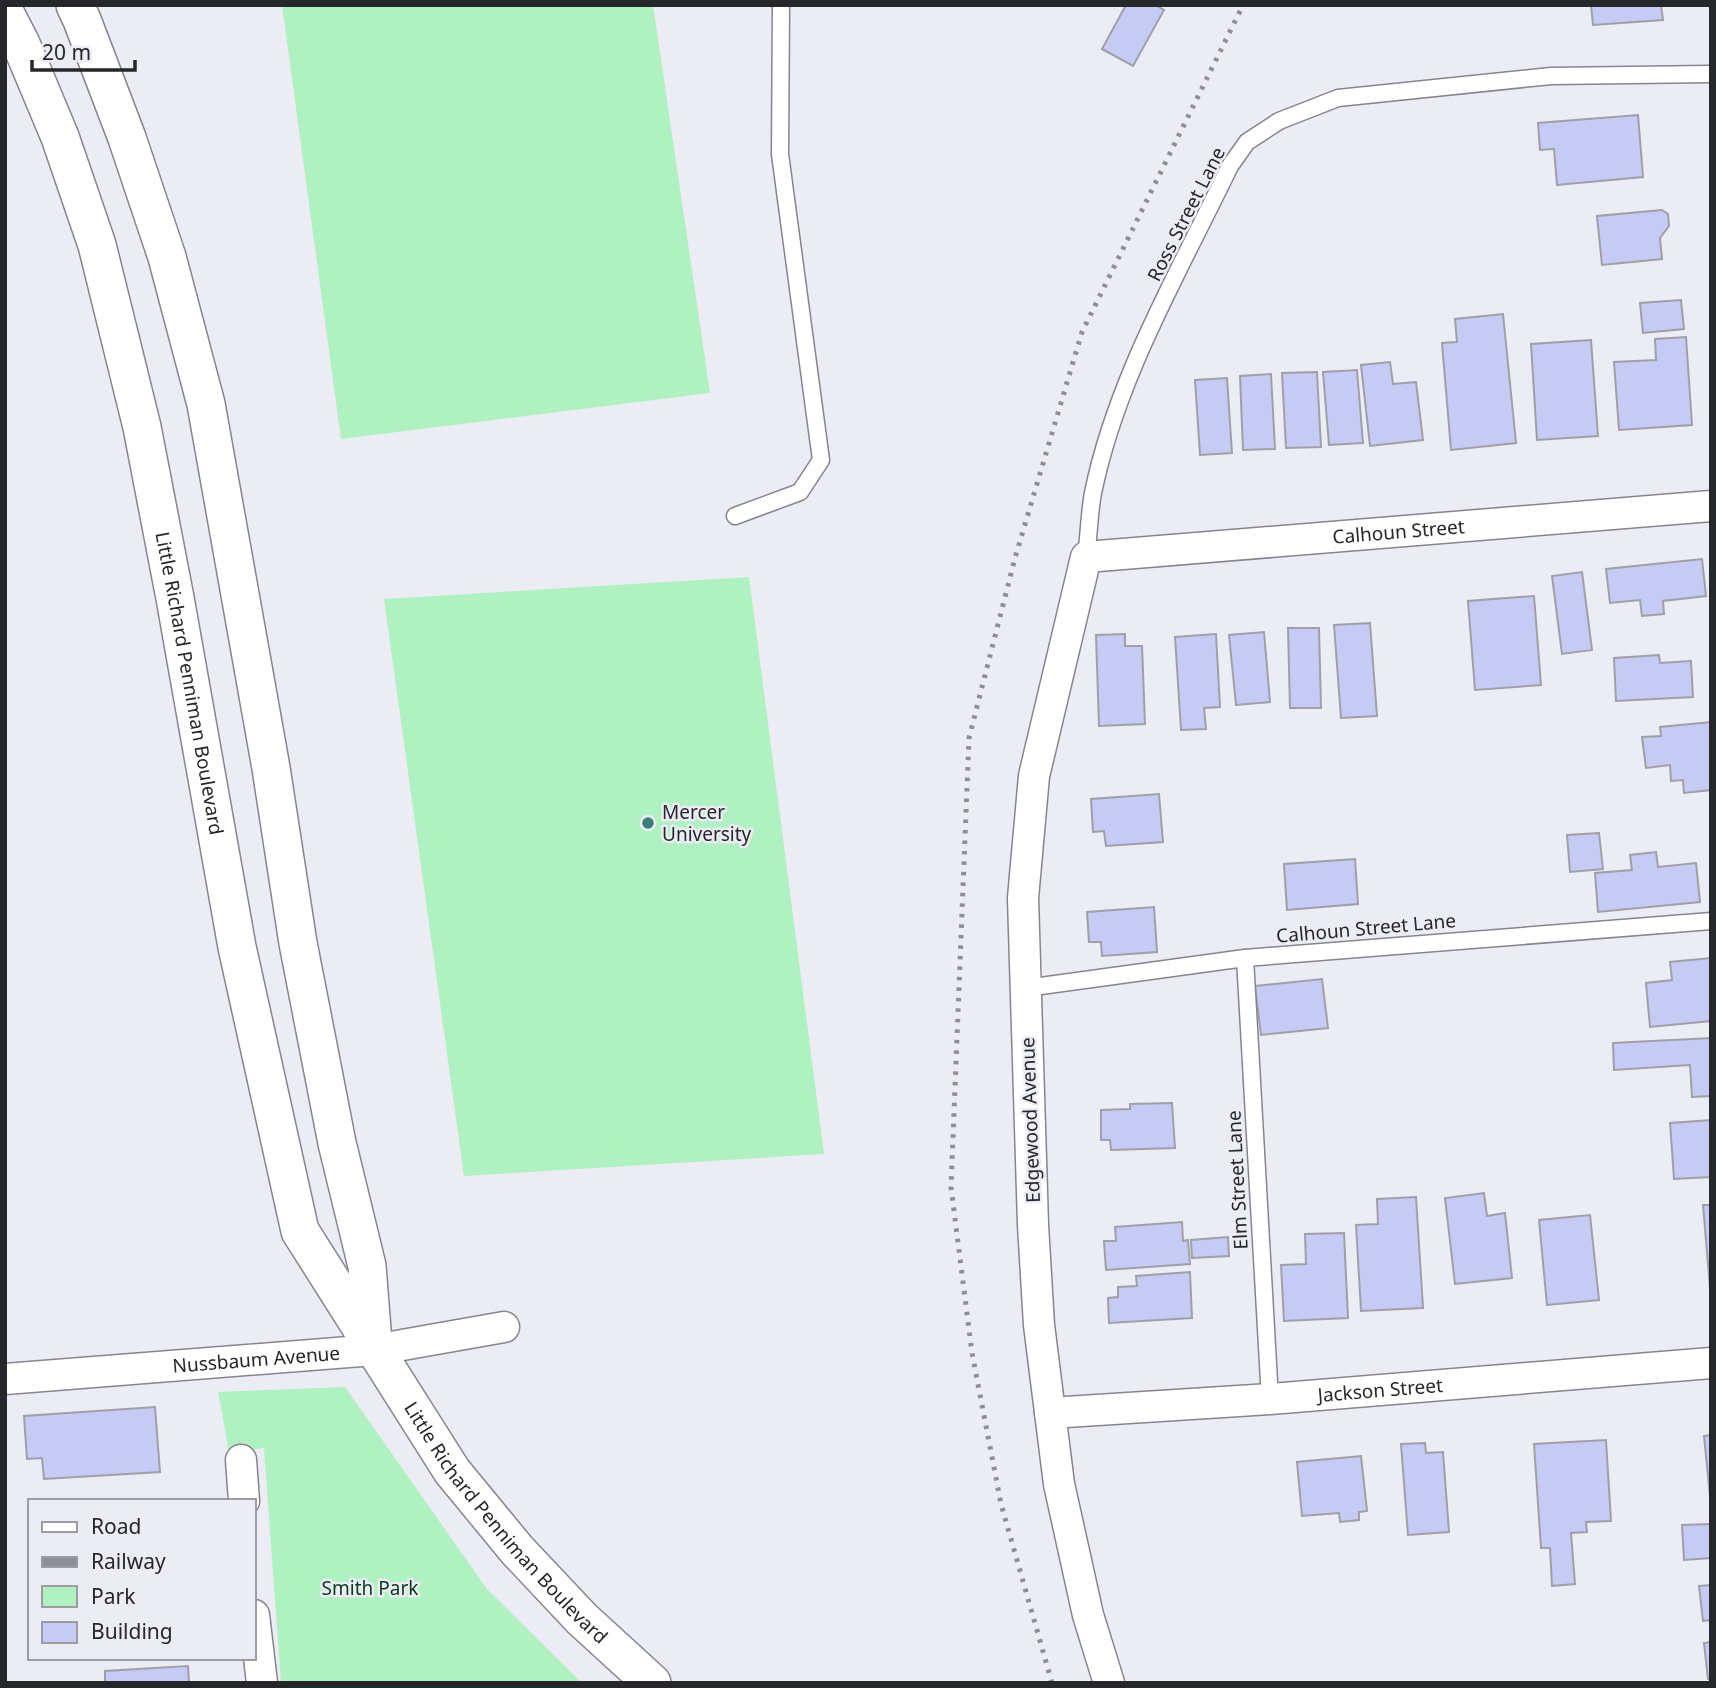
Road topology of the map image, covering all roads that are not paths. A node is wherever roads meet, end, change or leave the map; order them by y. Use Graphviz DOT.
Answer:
graph roads {
  1 [pos="75,5"];
  2 [pos="781,5"];
  3 [pos="5,13"];
  4 [pos="1711,74"];
  5 [pos="1711,506"];
  6 [pos="735,516"];
  7 [pos="1086,557"];
  8 [pos="1711,921"];
  9 [pos="1245,958"];
  10 [pos="1026,988"];
  11 [pos="504,1326"];
  12 [pos="374,1350"];
  13 [pos="1711,1363"];
  14 [pos="5,1379"];
  15 [pos="1270,1398"];
  16 [pos="1050,1413"];
  17 [pos="241,1460"];
  18 [pos="244,1499"];
  19 [pos="256,1632"];
  20 [pos="262,1683"];
  21 [pos="652,1683"];
  22 [pos="1109,1683"];
  1 -- 12 [label="street, Little Richard Penniman Boulevard"];
  2 -- 6 [label="lane"];
  3 -- 12 [label="street, Little Richard Penniman Boulevard"];
  4 -- 7 [label="lane, Ross Street Lane"];
  5 -- 7 [label="street, Calhoun Street"];
  7 -- 10 [label="street, Edgewood Avenue"];
  8 -- 9 [label="lane, Calhoun Street Lane"];
  9 -- 10 [label="lane, Calhoun Street Lane"];
  9 -- 15 [label="lane, Elm Street Lane"];
  10 -- 16 [label="street, Edgewood Avenue"];
  11 -- 12 [label="street, Nussbaum Avenue"];
  12 -- 14 [label="street, Nussbaum Avenue"];
  12 -- 21 [label="street, Little Richard Penniman Boulevard"];
  13 -- 15 [label="street, Jackson Street"];
  15 -- 16 [label="street, Jackson Street"];
  16 -- 22 [label="street, Edgewood Avenue"];
  17 -- 18 [label="street"];
  19 -- 20 [label="street"];
}
